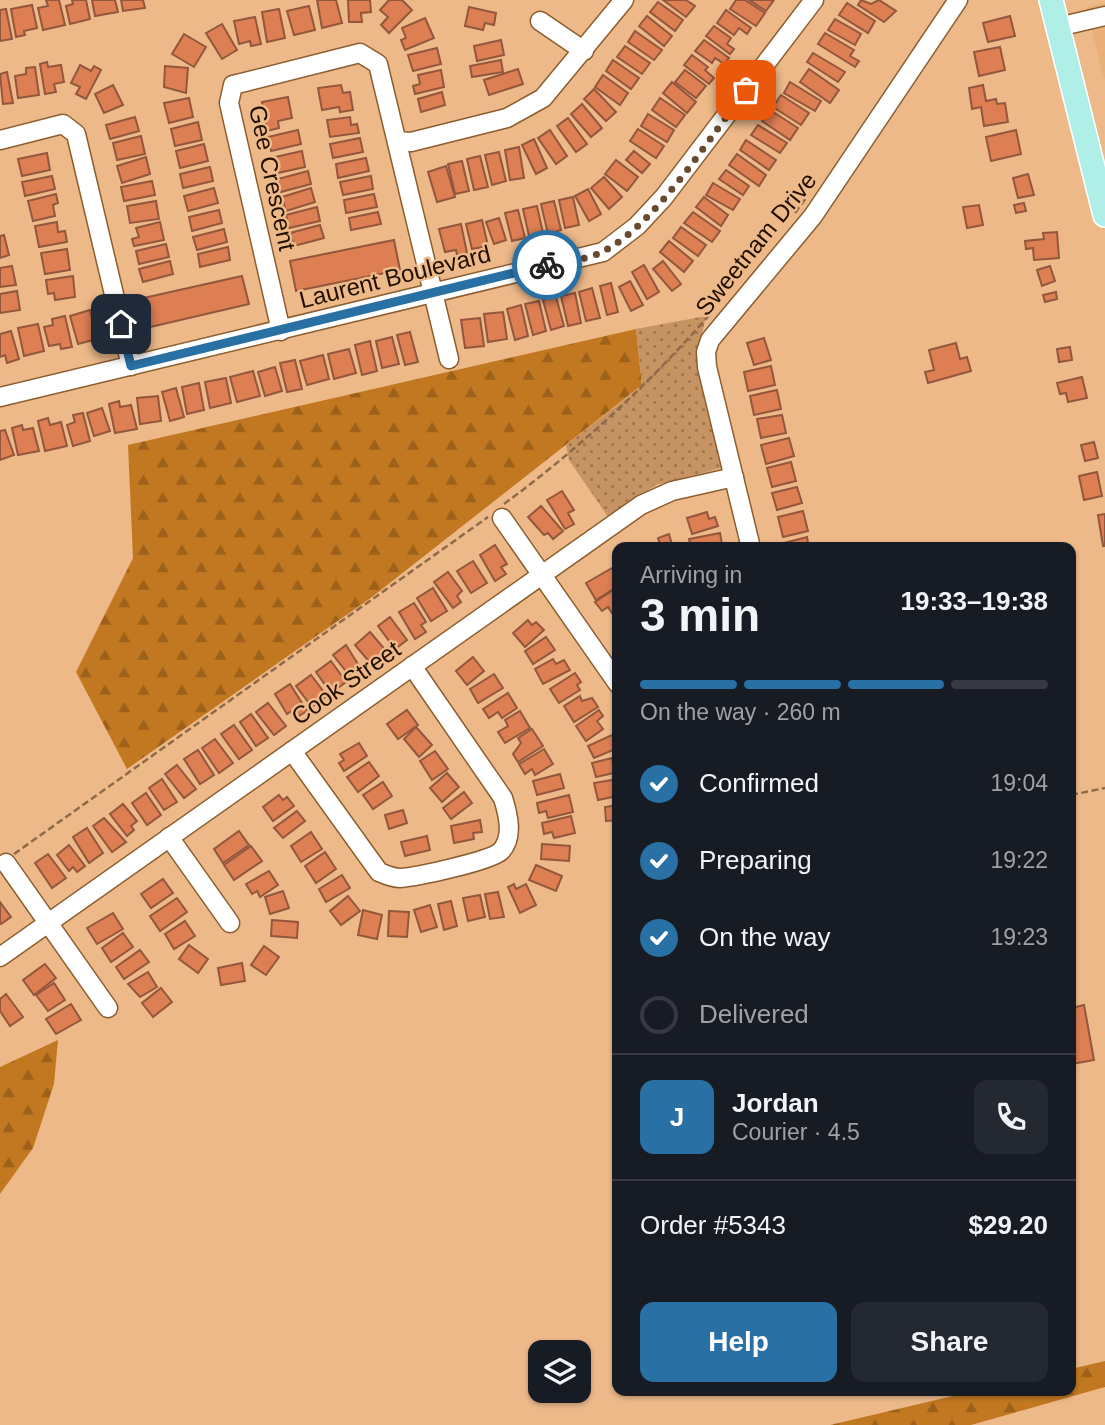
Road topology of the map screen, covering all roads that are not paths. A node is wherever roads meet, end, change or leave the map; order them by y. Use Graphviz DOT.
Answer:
graph roads {
  1 [pos="624,0"];
  2 [pos="814,0"];
  3 [pos="958,0"];
  4 [pos="1051,0"];
  5 [pos="1105,16"];
  6 [pos="540,21"];
  7 [pos="1058,27"];
  8 [pos="584,51"];
  9 [pos="0,140"];
  10 [pos="397,141"];
  11 [pos="1105,215"];
  12 [pos="433,292"];
  13 [pos="281,331"];
  14 [pos="449,359"];
  15 [pos="131,366"];
  16 [pos="0,397"];
  17 [pos="734,477"];
  18 [pos="497,514"];
  19 [pos="750,542"];
  20 [pos="541,576"];
  21 [pos="412,666"];
  22 [pos="612,676"];
  23 [pos="292,751"];
  24 [pos="169,837"];
  25 [pos="9,860"];
  26 [pos="48,923"];
  27 [pos="230,923"];
  28 [pos="0,957"];
  29 [pos="108,1008"];
  1 -- 8 [label="street"];
  2 -- 12 [label="street, Laurent Boulevard"];
  3 -- 17 [label="street, Sweetnam Drive"];
  4 -- 7 [label="main road"];
  5 -- 7 [label="street"];
  6 -- 8 [label="street"];
  7 -- 11 [label="main road"];
  8 -- 10 [label="street"];
  9 -- 15 [label="street"];
  10 -- 12 [label="street, Gee Crescent"];
  10 -- 13 [label="street, Gee Crescent"];
  12 -- 13 [label="street, Laurent Boulevard"];
  12 -- 14 [label="street, Gee Crescent"];
  13 -- 15 [label="street, Laurent Boulevard"];
  15 -- 16 [label="street, Laurent Boulevard"];
  17 -- 19 [label="street, Sweetnam Drive"];
  17 -- 20 [label="street, Cook Street"];
  18 -- 20 [label="street"];
  20 -- 21 [label="street, Cook Street"];
  20 -- 22 [label="street"];
  21 -- 23 [label="street, Cook Street"];
  21 -- 23 [label="street"];
  23 -- 24 [label="street, Cook Street"];
  24 -- 26 [label="street, Cook Street"];
  24 -- 27 [label="street"];
  25 -- 26 [label="street"];
  26 -- 28 [label="street, Cook Street"];
  26 -- 29 [label="street"];
}
